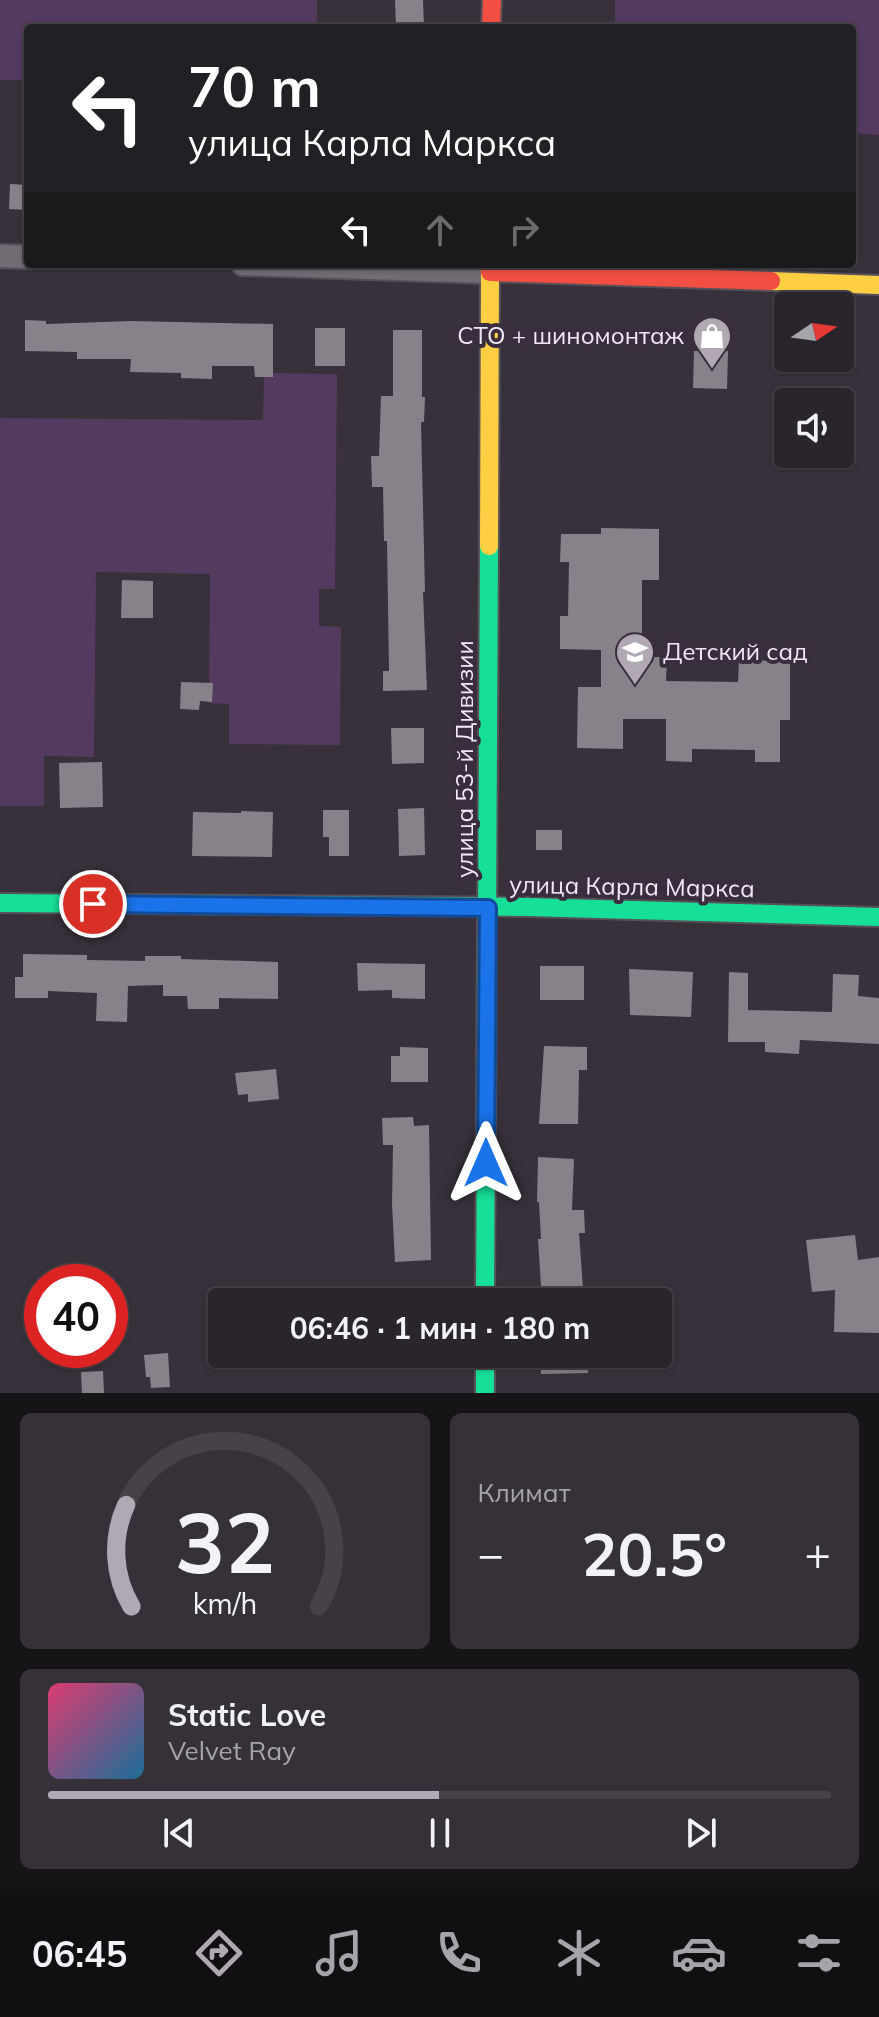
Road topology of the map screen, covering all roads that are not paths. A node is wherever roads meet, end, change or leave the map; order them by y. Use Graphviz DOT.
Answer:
graph roads {
  1 [pos="492,0"];
  2 [pos="491,24"];
  3 [pos="0,256"];
  4 [pos="24,257"];
  5 [pos="490,268"];
  6 [pos="879,285"];
  7 [pos="0,903"];
  8 [pos="488,908"];
  9 [pos="879,917"];
  10 [pos="485,1288"];
  11 [pos="485,1368"];
  12 [pos="485,1393"];
  1 -- 2 [label="street"];
  3 -- 4 [label="street"];
  5 -- 6 [label="street"];
  5 -- 8 [label="street, улица 53-й Дивизии"];
  7 -- 8 [label="street, улица Карла Маркса"];
  8 -- 9 [label="street, улица Карла Маркса"];
  8 -- 10 [label="street, улица 53-й Дивизии"];
  11 -- 12 [label="street"];
}
